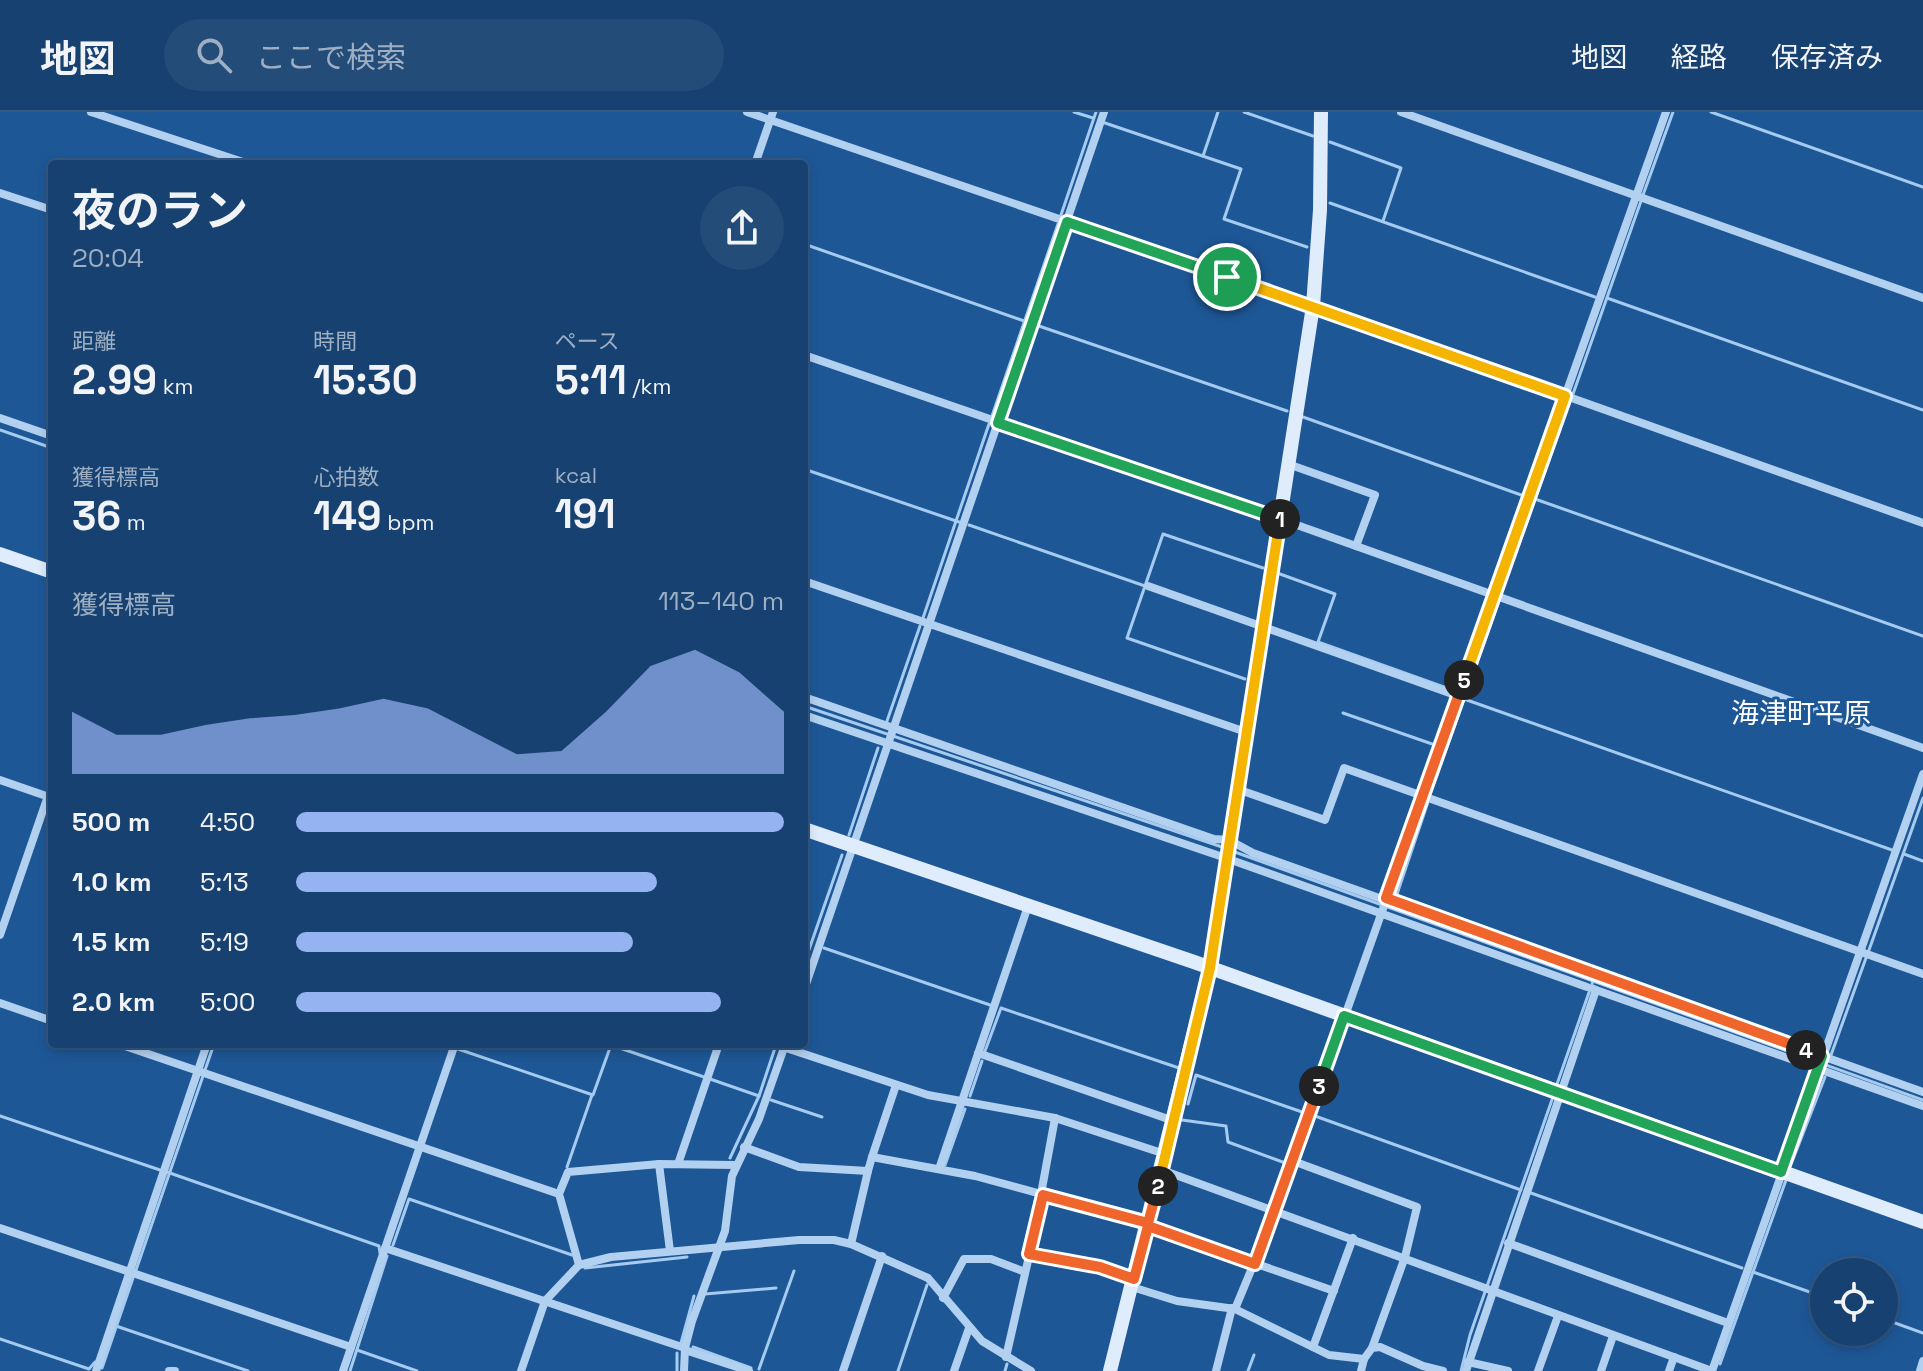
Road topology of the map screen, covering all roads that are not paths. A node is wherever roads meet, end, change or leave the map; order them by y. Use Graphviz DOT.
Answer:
graph roads {
  1 [pos="91,112"];
  2 [pos="747,112"];
  3 [pos="1104,112"];
  4 [pos="1321,112"];
  5 [pos="1401,112"];
  6 [pos="1666,112"];
  7 [pos="771,116"];
  8 [pos="237,160"];
  9 [pos="756,160"];
  10 [pos="0,193"];
  11 [pos="1636,196"];
  12 [pos="48,209"];
  13 [pos="1067,222"];
  14 [pos="1923,298"];
  15 [pos="1313,306"];
  16 [pos="808,356"];
  17 [pos="1565,396"];
  18 [pos="0,418"];
  19 [pos="998,423"];
  20 [pos="48,435"];
  21 [pos="1288,464"];
  22 [pos="1280,519"];
  23 [pos="1923,523"];
  24 [pos="1356,546"];
  25 [pos="0,554"];
  26 [pos="48,571"];
  27 [pos="808,582"];
  28 [pos="1148,586"];
  29 [pos="1494,595"];
  30 [pos="929,624"];
  31 [pos="1263,627"];
  32 [pos="1458,696"];
  33 [pos="808,698"];
  34 [pos="808,716"];
  35 [pos="893,729"];
  36 [pos="1246,732"];
  37 [pos="889,743"];
  38 [pos="1923,748"];
  39 [pos="1923,774"];
  40 [pos="0,780"];
  41 [pos="1237,789"];
  42 [pos="1422,795"];
  43 [pos="48,796"];
  44 [pos="48,803"];
  45 [pos="808,830"];
  46 [pos="854,846"];
  47 [pos="1228,850"];
  48 [pos="1390,900"];
  49 [pos="1028,906"];
  50 [pos="1381,912"];
  51 [pos="0,935"];
  52 [pos="1860,952"];
  53 [pos="1210,968"];
  54 [pos="1923,974"];
  55 [pos="808,978"];
  56 [pos="1592,988"];
  57 [pos="0,1003"];
  58 [pos="1344,1016"];
  59 [pos="48,1020"];
  60 [pos="131,1048"];
  61 [pos="206,1048"];
  62 [pos="454,1048"];
  63 [pos="718,1048"];
  64 [pos="784,1048"];
  65 [pos="791,1048"];
  66 [pos="978,1053"];
  67 [pos="1820,1062"];
  68 [pos="198,1071"];
  69 [pos="896,1085"];
  70 [pos="1556,1092"];
  71 [pos="1923,1092"];
  72 [pos="962,1101"];
  73 [pos="1923,1106"];
  74 [pos="1055,1118"];
  75 [pos="1174,1121"];
  76 [pos="420,1147"];
  77 [pos="744,1147"];
  78 [pos="1166,1154"];
  79 [pos="872,1157"];
  80 [pos="1293,1161"];
  81 [pos="659,1164"];
  82 [pos="678,1164"];
  83 [pos="735,1165"];
  84 [pos="939,1169"];
  85 [pos="1162,1170"];
  86 [pos="868,1171"];
  87 [pos="1781,1172"];
  88 [pos="559,1194"];
  89 [pos="1042,1195"];
  90 [pos="1276,1210"];
  91 [pos="1923,1222"];
  92 [pos="1148,1225"];
  93 [pos="0,1228"];
  94 [pos="1353,1238"];
  95 [pos="1508,1243"];
  96 [pos="851,1244"];
  97 [pos="719,1247"];
  98 [pos="385,1248"];
  99 [pos="670,1251"];
  100 [pos="1029,1254"];
  101 [pos="882,1256"];
  102 [pos="1405,1257"];
  103 [pos="1255,1264"];
  104 [pos="579,1265"];
  105 [pos="129,1271"];
  106 [pos="1025,1272"];
  107 [pos="1133,1283"];
  108 [pos="1487,1288"];
  109 [pos="1334,1291"];
  110 [pos="943,1298"];
  111 [pos="545,1301"];
  112 [pos="1234,1308"];
  113 [pos="1558,1316"];
  114 [pos="1728,1323"];
  115 [pos="969,1328"];
  116 [pos="1613,1336"];
  117 [pos="351,1347"];
  118 [pos="1313,1347"];
  119 [pos="1372,1348"];
  120 [pos="685,1349"];
  121 [pos="1006,1357"];
  122 [pos="1674,1357"];
  123 [pos="1364,1359"];
  124 [pos="1923,1361"];
  125 [pos="1467,1366"];
  126 [pos="96,1371"];
  127 [pos="343,1371"];
  128 [pos="521,1371"];
  129 [pos="684,1371"];
  130 [pos="749,1371"];
  131 [pos="843,1371"];
  132 [pos="954,1371"];
  133 [pos="1031,1371"];
  134 [pos="1110,1371"];
  135 [pos="1216,1371"];
  136 [pos="1361,1371"];
  137 [pos="1443,1371"];
  138 [pos="1508,1371"];
  139 [pos="1538,1371"];
  140 [pos="1601,1371"];
  141 [pos="1669,1371"];
  142 [pos="1712,1371"];
  143 [pos="1920,1371"];
  1 -- 8 [label="street"];
  2 -- 7 [label="street"];
  3 -- 13 [label="street"];
  4 -- 15 [label="street"];
  5 -- 11 [label="street"];
  6 -- 11 [label="street"];
  7 -- 9 [label="street"];
  7 -- 13 [label="street"];
  10 -- 12 [label="street"];
  11 -- 14 [label="street"];
  11 -- 17 [label="street"];
  13 -- 15 [label="street"];
  13 -- 19 [label="street"];
  15 -- 17 [label="street"];
  15 -- 21 [label="street"];
  16 -- 19 [label="street"];
  17 -- 23 [label="street"];
  17 -- 29 [label="street"];
  18 -- 20 [label="street"];
  19 -- 22 [label="street"];
  19 -- 30 [label="street"];
  21 -- 22 [label="street"];
  21 -- 24 [label="street"];
  22 -- 24 [label="street"];
  22 -- 31 [label="street"];
  24 -- 29 [label="street"];
  25 -- 26 [label="street"];
  27 -- 30 [label="street"];
  28 -- 31 [label="street"];
  29 -- 32 [label="street"];
  29 -- 38 [label="street"];
  30 -- 35 [label="street"];
  30 -- 36 [label="street"];
  31 -- 32 [label="street"];
  31 -- 36 [label="street"];
  32 -- 42 [label="street"];
  33 -- 35 [label="street"];
  34 -- 37 [label="street"];
  35 -- 37 [label="street"];
  35 -- 47 [label="street"];
  36 -- 41 [label="street"];
  37 -- 46 [label="street"];
  37 -- 47 [label="street"];
  39 -- 52 [label="street"];
  40 -- 43 [label="street"];
  41 -- 42 [label="street"];
  41 -- 47 [label="street"];
  42 -- 48 [label="street"];
  42 -- 52 [label="street"];
  44 -- 51 [label="street"];
  45 -- 46 [label="street"];
  46 -- 49 [label="street"];
  46 -- 55 [label="street"];
  47 -- 48 [label="street"];
  47 -- 50 [label="street"];
  47 -- 53 [label="street"];
  48 -- 50 [label="street"];
  48 -- 67 [label="street"];
  49 -- 53 [label="street"];
  49 -- 66 [label="street"];
  50 -- 56 [label="street"];
  50 -- 58 [label="street"];
  52 -- 54 [label="street"];
  52 -- 67 [label="street"];
  53 -- 58 [label="street"];
  53 -- 75 [label="street"];
  56 -- 67 [label="street"];
  56 -- 70 [label="street"];
  57 -- 59 [label="street"];
  58 -- 70 [label="street"];
  58 -- 80 [label="street"];
  60 -- 68 [label="street"];
  61 -- 68 [label="street"];
  62 -- 76 [label="street"];
  63 -- 82 [label="street"];
  64 -- 77 [label="street"];
  65 -- 69 [label="street"];
  66 -- 72 [label="street"];
  66 -- 75 [label="street"];
  67 -- 71 [label="street"];
  67 -- 73 [label="street"];
  67 -- 87 [label="street"];
  68 -- 76 [label="street"];
  68 -- 105 [label="street"];
  69 -- 72 [label="street"];
  69 -- 79 [label="street"];
  70 -- 87 [label="street"];
  70 -- 95 [label="street"];
  72 -- 74 [label="street"];
  72 -- 84 [label="street"];
  74 -- 78 [label="street"];
  74 -- 89 [label="street"];
  75 -- 78 [label="street"];
  76 -- 88 [label="street"];
  76 -- 98 [label="street"];
  77 -- 83 [label="street"];
  77 -- 86 [label="street"];
  78 -- 85 [label="street"];
  79 -- 84 [label="street"];
  79 -- 86 [label="street"];
  80 -- 90 [label="street"];
  80 -- 102 [label="street"];
  81 -- 82 [label="street"];
  81 -- 88 [label="street"];
  81 -- 99 [label="street"];
  82 -- 83 [label="street"];
  83 -- 97 [label="street"];
  84 -- 89 [label="street"];
  85 -- 90 [label="street"];
  85 -- 92 [label="street"];
  86 -- 96 [label="street"];
  87 -- 91 [label="street"];
  87 -- 114 [label="street"];
  88 -- 104 [label="street"];
  89 -- 92 [label="street"];
  89 -- 100 [label="street"];
  90 -- 94 [label="street"];
  90 -- 103 [label="street"];
  92 -- 103 [label="street"];
  92 -- 107 [label="street"];
  93 -- 105 [label="street"];
  94 -- 102 [label="street"];
  94 -- 109 [label="street"];
  95 -- 108 [label="street"];
  95 -- 114 [label="street"];
  96 -- 97 [label="street"];
  96 -- 101 [label="street"];
  97 -- 99 [label="street"];
  97 -- 120 [label="street"];
  98 -- 111 [label="street"];
  98 -- 117 [label="street"];
  99 -- 104 [label="street"];
  100 -- 106 [label="street"];
  100 -- 107 [label="street"];
  101 -- 110 [label="street"];
  101 -- 131 [label="street"];
  102 -- 108 [label="street"];
  102 -- 119 [label="street"];
  103 -- 109 [label="street"];
  103 -- 112 [label="street"];
  104 -- 111 [label="street"];
  105 -- 117 [label="street"];
  105 -- 126 [label="street"];
  106 -- 110 [label="street"];
  106 -- 121 [label="street"];
  107 -- 112 [label="street"];
  107 -- 134 [label="street"];
  108 -- 113 [label="street"];
  108 -- 125 [label="street"];
  109 -- 118 [label="street"];
  110 -- 115 [label="street"];
  111 -- 120 [label="street"];
  111 -- 128 [label="street"];
  112 -- 118 [label="street"];
  112 -- 135 [label="street"];
  113 -- 116 [label="street"];
  113 -- 139 [label="street"];
  114 -- 142 [label="street"];
  115 -- 121 [label="street"];
  115 -- 132 [label="street"];
  116 -- 122 [label="street"];
  116 -- 140 [label="street"];
  117 -- 127 [label="street"];
  118 -- 123 [label="street"];
  119 -- 123 [label="street"];
  119 -- 137 [label="street"];
  120 -- 129 [label="street"];
  120 -- 130 [label="street"];
  121 -- 133 [label="street"];
  122 -- 141 [label="street"];
  122 -- 142 [label="street"];
  123 -- 136 [label="street"];
  124 -- 143 [label="street"];
  125 -- 138 [label="street"];
}
